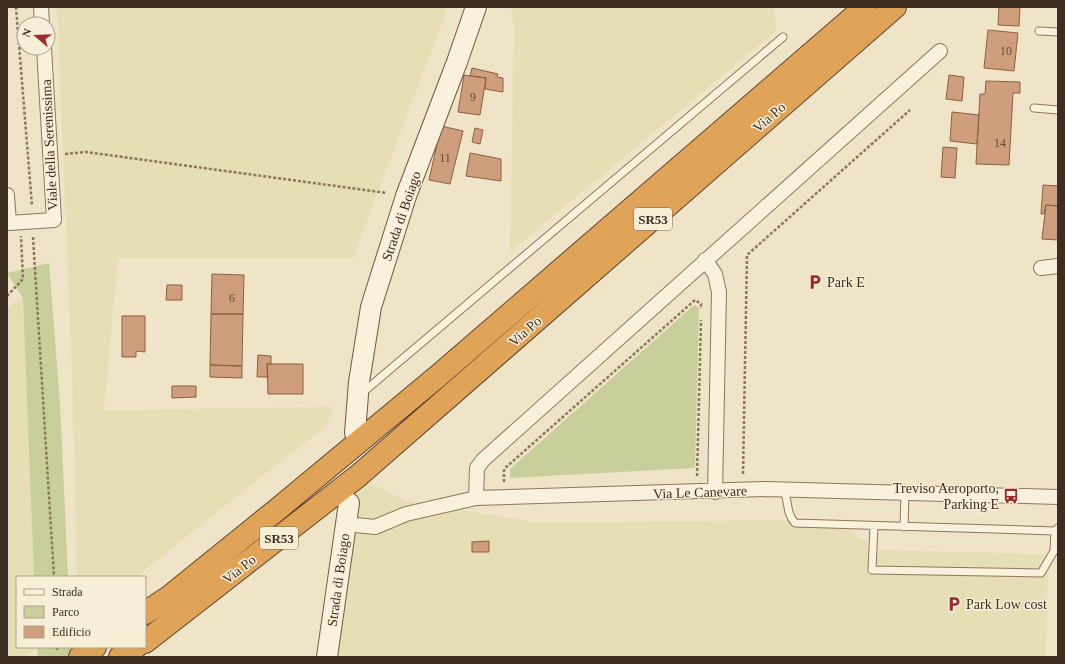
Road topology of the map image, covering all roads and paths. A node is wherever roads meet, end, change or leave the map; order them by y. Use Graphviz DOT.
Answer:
graph roads {
  1 [pos="16,7"];
  2 [pos="476,7"];
  3 [pos="865,7"];
  4 [pos="895,7"];
  5 [pos="1039,31"];
  6 [pos="1058,32"];
  7 [pos="783,37"];
  8 [pos="940,51"];
  9 [pos="44,56"];
  10 [pos="1034,108"];
  11 [pos="910,110"];
  12 [pos="1058,110"];
  13 [pos="50,156"];
  14 [pos="7,195"];
  15 [pos="406,196"];
  16 [pos="21,222"];
  17 [pos="33,248"];
  18 [pos="706,260"];
  19 [pos="1058,266"];
  20 [pos="1041,268"];
  21 [pos="7,296"];
  22 [pos="358,397"];
  23 [pos="355,433"];
  24 [pos="743,475"];
  25 [pos="697,476"];
  26 [pos="504,482"];
  27 [pos="784,490"];
  28 [pos="715,492"];
  29 [pos="905,494"];
  30 [pos="1058,497"];
  31 [pos="476,498"];
  32 [pos="349,503"];
  33 [pos="346,524"];
  34 [pos="874,526"];
  35 [pos="904,527"];
  36 [pos="1056,530"];
  37 [pos="54,576"];
  38 [pos="146,612"];
  39 [pos="146,641"];
  40 [pos="57,648"];
  41 [pos="94,648"];
  42 [pos="134,648"];
  43 [pos="57,652"];
  44 [pos="80,657"];
  45 [pos="120,657"];
  46 [pos="327,657"];
  1 -- 16 [label="path"];
  2 -- 15 [label="street, Strada di Boiago"];
  3 -- 38 [label="highway, Via Po / SR53"];
  4 -- 39 [label="highway, Via Po / SR53"];
  5 -- 6 [label="lane"];
  7 -- 22 [label="lane"];
  8 -- 18 [label="street"];
  9 -- 13 [label="street, Viale della Serenissima"];
  10 -- 12 [label="lane"];
  11 -- 24 [label="path"];
  13 -- 15 [label="path"];
  13 -- 16 [label="street, Viale della Serenissima"];
  14 -- 16 [label="street"];
  15 -- 22 [label="street, Strada di Boiago"];
  16 -- 21 [label="path"];
  17 -- 37 [label="path"];
  18 -- 28 [label="street"];
  18 -- 31 [label="street"];
  19 -- 20 [label="street"];
  22 -- 23 [label="street, Strada di Boiago"];
  25 -- 26 [label="path"];
  27 -- 28 [label="street, Via Le Canevare"];
  27 -- 29 [label="street, Via Le Canevare"];
  27 -- 34 [label="lane"];
  28 -- 31 [label="street, Via Le Canevare"];
  29 -- 30 [label="street, Via Le Canevare"];
  29 -- 35 [label="lane"];
  31 -- 33 [label="street, Via Le Canevare"];
  32 -- 33 [label="street, Strada di Boiago"];
  33 -- 46 [label="street, Strada di Boiago"];
  34 -- 35 [label="lane"];
  34 -- 36 [label="lane"];
  35 -- 36 [label="lane"];
  40 -- 43 [label="path"];
  41 -- 44 [label="highway"];
  42 -- 45 [label="highway"];
}
